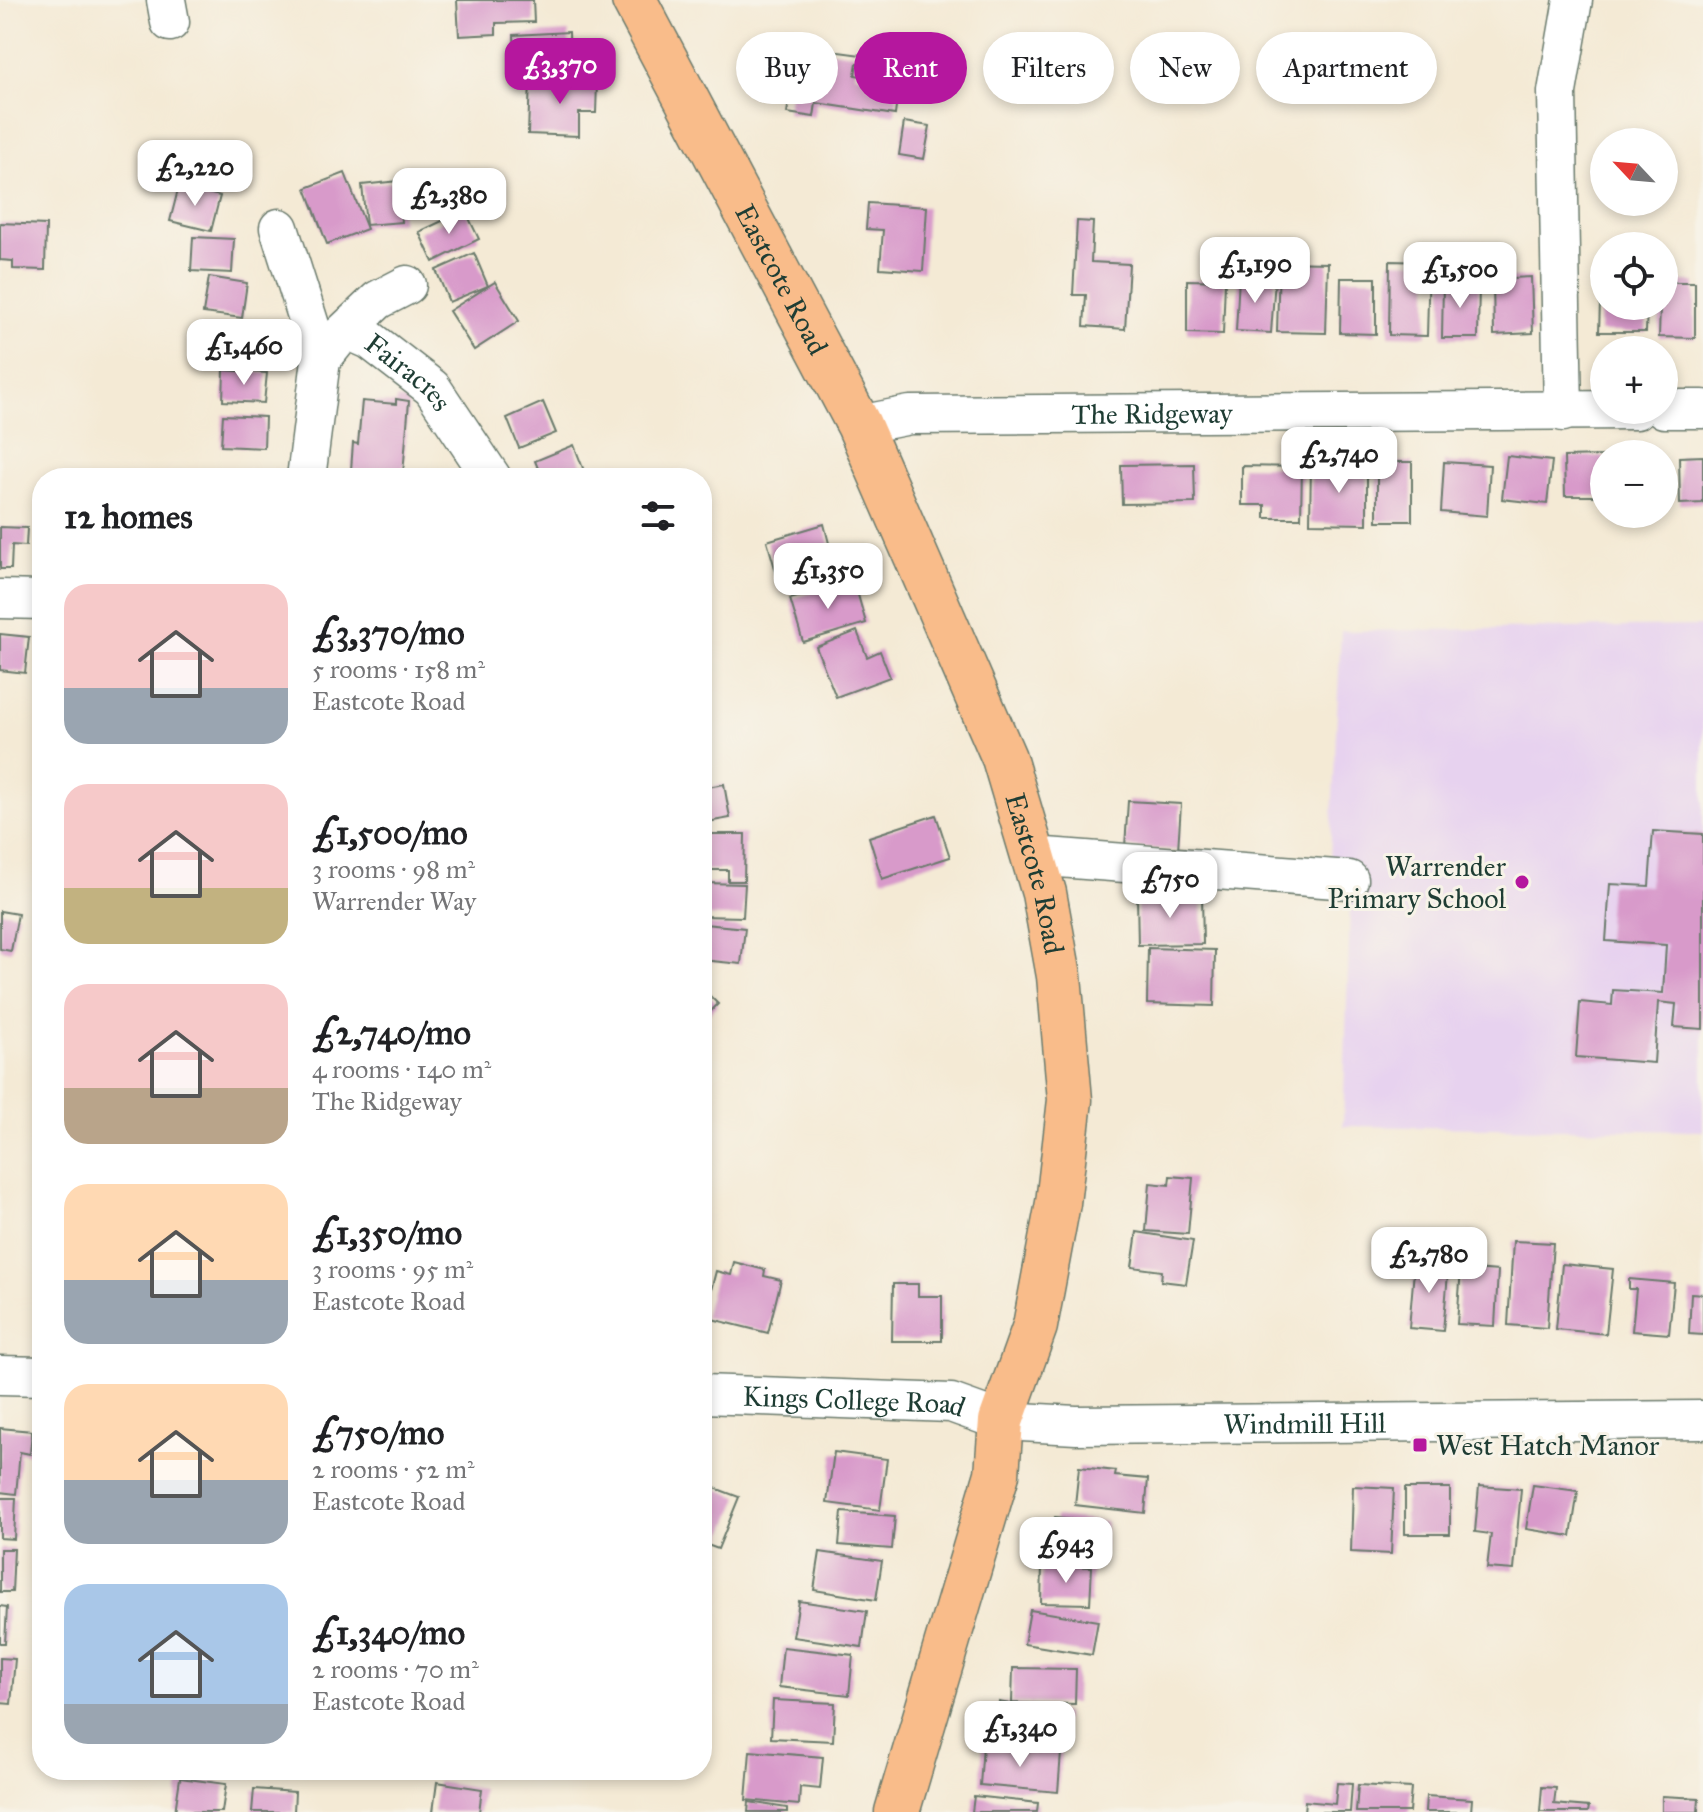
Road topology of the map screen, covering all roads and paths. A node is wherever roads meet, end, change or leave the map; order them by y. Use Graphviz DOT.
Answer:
graph roads {
  1 [pos="634,0"];
  2 [pos="1573,0"];
  3 [pos="279,228"];
  4 [pos="407,285"];
  5 [pos="331,348"];
  6 [pos="1678,409"];
  7 [pos="1703,409"];
  8 [pos="1590,411"];
  9 [pos="1563,412"];
  10 [pos="859,425"];
  11 [pos="308,468"];
  12 [pos="485,468"];
  13 [pos="0,599"];
  14 [pos="32,600"];
  15 [pos="1033,856"];
  16 [pos="1349,880"];
  17 [pos="0,1375"];
  18 [pos="32,1376"];
  19 [pos="712,1394"];
  20 [pos="1703,1420"];
  21 [pos="1001,1421"];
  22 [pos="897,1812"];
  1 -- 10 [label="main road, Eastcote Road"];
  2 -- 9 [label="street"];
  3 -- 5 [label="street"];
  4 -- 5 [label="street"];
  5 -- 11 [label="street, Fairacres"];
  5 -- 12 [label="street, Fairacres"];
  6 -- 7 [label="street"];
  8 -- 9 [label="street, The Ridgeway"];
  9 -- 10 [label="street, The Ridgeway"];
  10 -- 15 [label="main road, Eastcote Road"];
  13 -- 14 [label="street"];
  15 -- 16 [label="street"];
  15 -- 21 [label="main road, Eastcote Road"];
  17 -- 18 [label="street"];
  19 -- 21 [label="street, Kings College Road"];
  20 -- 21 [label="street, Windmill Hill"];
  21 -- 22 [label="main road, Eastcote Road"];
}
